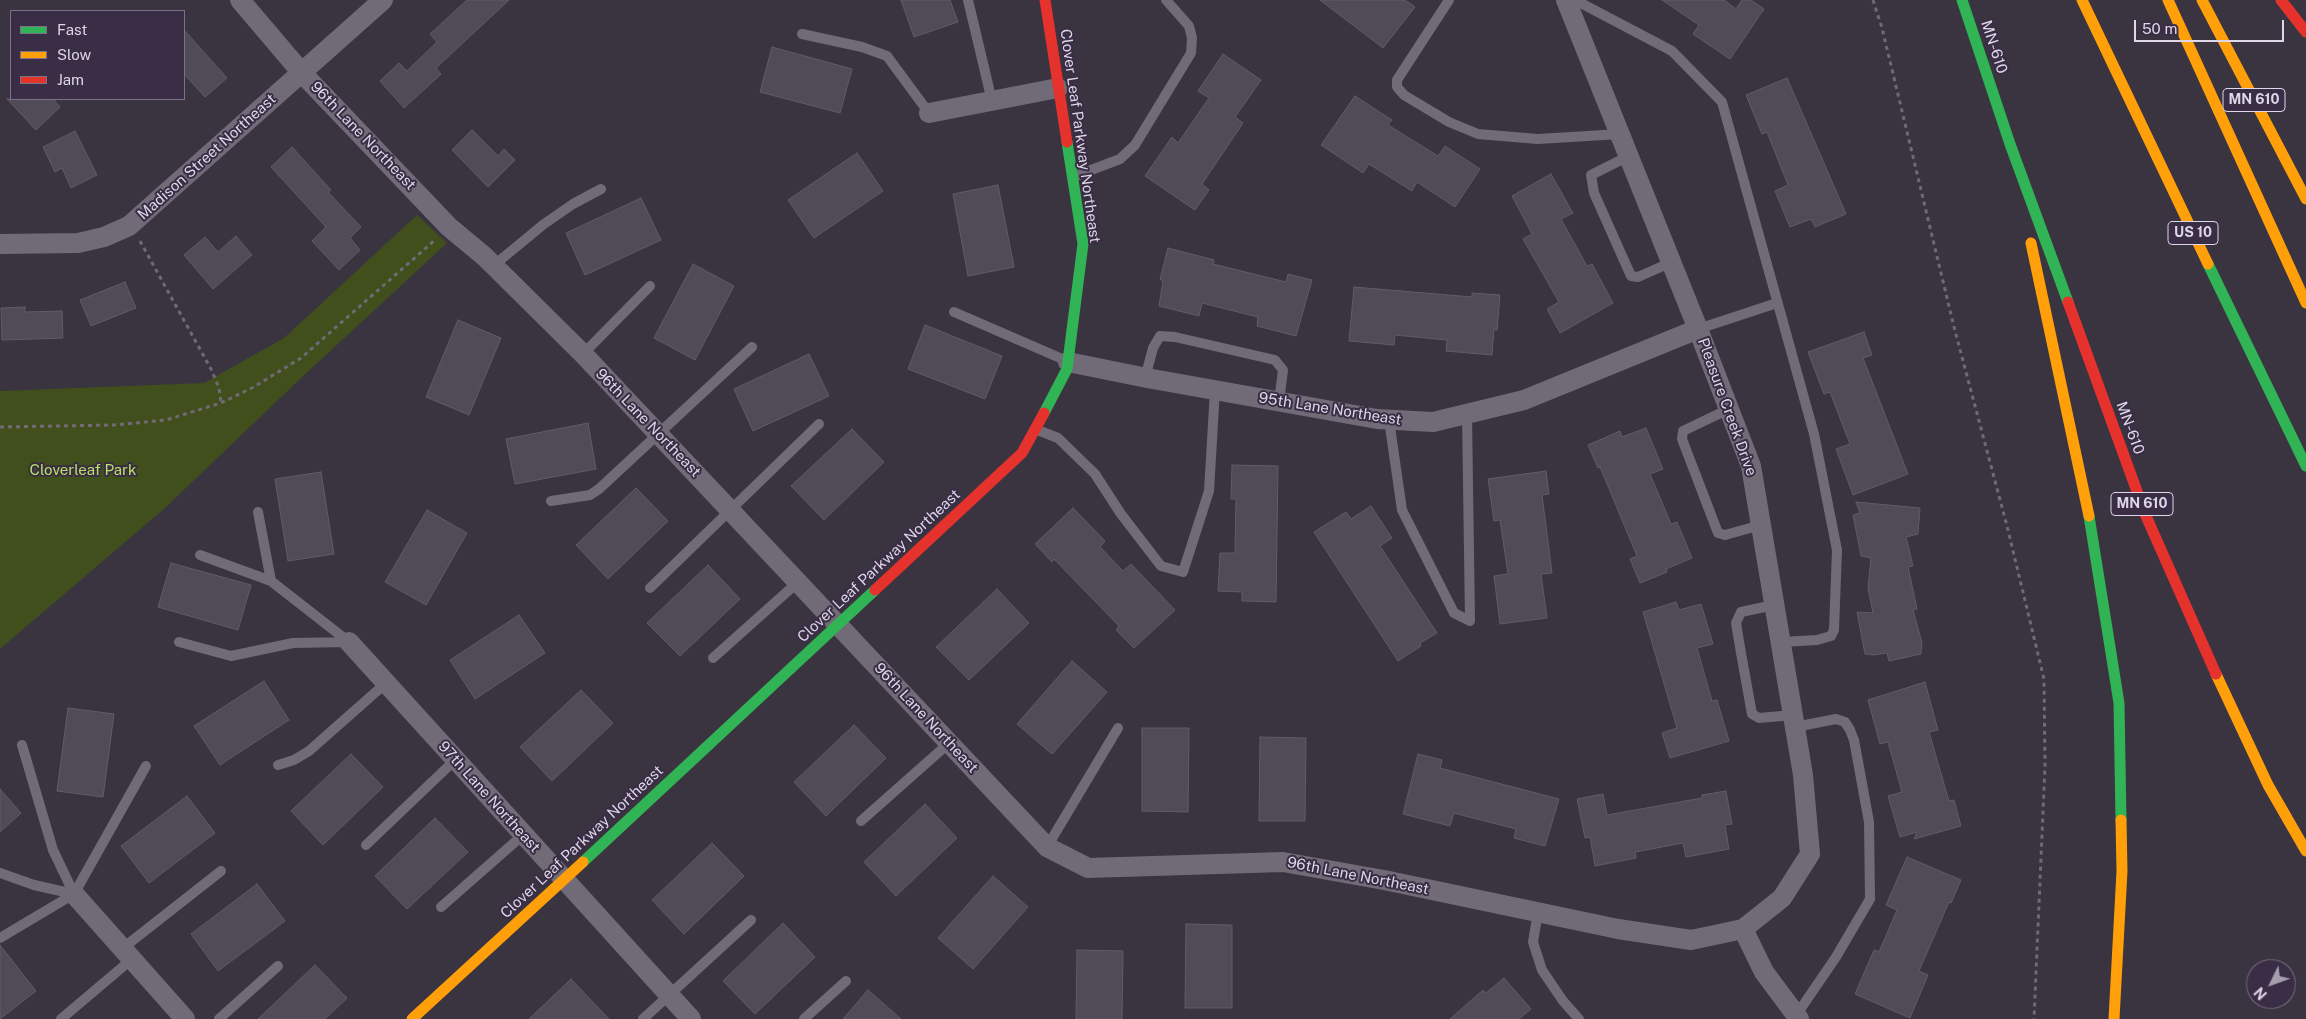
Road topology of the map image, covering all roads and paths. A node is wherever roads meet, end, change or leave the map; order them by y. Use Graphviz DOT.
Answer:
graph roads {
  1 [pos="240,0"];
  2 [pos="383,0"];
  3 [pos="968,0"];
  4 [pos="1045,0"];
  5 [pos="1166,0"];
  6 [pos="1449,0"];
  7 [pos="1566,0"];
  8 [pos="1575,0"];
  9 [pos="1874,0"];
  10 [pos="1962,0"];
  11 [pos="2082,0"];
  12 [pos="2168,0"];
  13 [pos="2202,0"];
  14 [pos="2281,0"];
  15 [pos="2306,32"];
  16 [pos="802,34"];
  17 [pos="302,73"];
  18 [pos="1058,88"];
  19 [pos="992,101"];
  20 [pos="929,113"];
  21 [pos="1620,134"];
  22 [pos="2010,144"];
  23 [pos="1629,156"];
  24 [pos="1072,178"];
  25 [pos="601,189"];
  26 [pos="2306,199"];
  27 [pos="129,226"];
  28 [pos="449,227"];
  29 [pos="0,244"];
  30 [pos="1672,262"];
  31 [pos="493,266"];
  32 [pos="650,286"];
  33 [pos="1777,303"];
  34 [pos="2306,303"];
  35 [pos="954,312"];
  36 [pos="1698,329"];
  37 [pos="752,346"];
  38 [pos="583,354"];
  39 [pos="1068,362"];
  40 [pos="1145,378"];
  41 [pos="1215,390"];
  42 [pos="1279,402"];
  43 [pos="221,403"];
  44 [pos="1729,409"];
  45 [pos="1467,414"];
  46 [pos="1389,420"];
  47 [pos="819,424"];
  48 [pos="0,427"];
  49 [pos="1035,429"];
  50 [pos="659,435"];
  51 [pos="2306,466"];
  52 [pos="551,500"];
  53 [pos="730,508"];
  54 [pos="258,512"];
  55 [pos="1761,525"];
  56 [pos="200,555"];
  57 [pos="271,581"];
  58 [pos="798,582"];
  59 [pos="650,588"];
  60 [pos="1774,605"];
  61 [pos="838,625"];
  62 [pos="179,642"];
  63 [pos="349,642"];
  64 [pos="1780,642"];
  65 [pos="713,658"];
  66 [pos="386,683"];
  67 [pos="1794,721"];
  68 [pos="1118,728"];
  69 [pos="949,743"];
  70 [pos="22,745"];
  71 [pos="455,760"];
  72 [pos="278,765"];
  73 [pos="146,766"];
  74 [pos="861,821"];
  75 [pos="523,834"];
  76 [pos="366,845"];
  77 [pos="1047,847"];
  78 [pos="2306,851"];
  79 [pos="221,871"];
  80 [pos="0,873"];
  81 [pos="564,880"];
  82 [pos="74,894"];
  83 [pos="441,907"];
  84 [pos="1538,912"];
  85 [pos="751,920"];
  86 [pos="1743,929"];
  87 [pos="0,938"];
  88 [pos="127,954"];
  89 [pos="278,966"];
  90 [pos="846,981"];
  91 [pos="669,995"];
  92 [pos="1797,1018"];
  93 [pos="61,1019"];
  94 [pos="185,1019"];
  95 [pos="220,1019"];
  96 [pos="412,1019"];
  97 [pos="643,1019"];
  98 [pos="691,1019"];
  99 [pos="804,1019"];
  100 [pos="1579,1019"];
  101 [pos="2034,1019"];
  102 [pos="2114,1019"];
  1 -- 17 [label="street, 96th Lane Northeast"];
  2 -- 17 [label="street, Madison Street Northeast"];
  3 -- 19 [label="lane"];
  4 -- 18 [label="main road, Clover Leaf Parkway Northeast"];
  5 -- 24 [label="lane"];
  6 -- 21 [label="lane"];
  7 -- 21 [label="street, Pleasure Creek Drive"];
  8 -- 33 [label="lane"];
  9 -- 101 [label="path"];
  10 -- 22 [label="main road, MN-610 / MN 610"];
  11 -- 51 [label="main road, US 10"];
  12 -- 34 [label="main road"];
  13 -- 26 [label="main road, MN 610"];
  14 -- 15 [label="main road"];
  16 -- 20 [label="lane"];
  17 -- 27 [label="street, Madison Street Northeast"];
  17 -- 28 [label="street, 96th Lane Northeast"];
  18 -- 19 [label="street"];
  18 -- 24 [label="main road, Clover Leaf Parkway Northeast"];
  19 -- 20 [label="street"];
  21 -- 23 [label="street, Pleasure Creek Drive"];
  22 -- 78 [label="main road, MN-610 / MN 610"];
  22 -- 102 [label="main road"];
  23 -- 30 [label="street, Pleasure Creek Drive"];
  23 -- 30 [label="lane"];
  24 -- 39 [label="main road, Clover Leaf Parkway Northeast"];
  25 -- 31 [label="lane"];
  27 -- 29 [label="street, Madison Street Northeast"];
  27 -- 43 [label="path"];
  28 -- 31 [label="street, 96th Lane Northeast"];
  28 -- 43 [label="path"];
  30 -- 36 [label="street, Pleasure Creek Drive"];
  31 -- 38 [label="street, 96th Lane Northeast"];
  32 -- 38 [label="lane"];
  33 -- 36 [label="lane"];
  33 -- 64 [label="lane"];
  35 -- 39 [label="lane"];
  36 -- 44 [label="street, Pleasure Creek Drive"];
  36 -- 45 [label="street, 95th Lane Northeast"];
  37 -- 50 [label="lane"];
  38 -- 50 [label="street, 96th Lane Northeast"];
  39 -- 40 [label="street, 95th Lane Northeast"];
  39 -- 49 [label="main road, Clover Leaf Parkway Northeast"];
  40 -- 41 [label="street, 95th Lane Northeast"];
  40 -- 42 [label="lane"];
  41 -- 42 [label="street, 95th Lane Northeast"];
  41 -- 49 [label="lane"];
  42 -- 46 [label="street, 95th Lane Northeast"];
  43 -- 48 [label="path"];
  44 -- 55 [label="street, Pleasure Creek Drive"];
  44 -- 55 [label="lane"];
  45 -- 46 [label="street, 95th Lane Northeast"];
  45 -- 46 [label="lane"];
  47 -- 53 [label="lane"];
  49 -- 61 [label="main road, Clover Leaf Parkway Northeast"];
  50 -- 52 [label="lane"];
  50 -- 53 [label="street, 96th Lane Northeast"];
  53 -- 58 [label="street, 96th Lane Northeast"];
  53 -- 59 [label="lane"];
  54 -- 57 [label="lane"];
  55 -- 60 [label="street, Pleasure Creek Drive"];
  56 -- 57 [label="lane"];
  57 -- 63 [label="lane"];
  58 -- 61 [label="street, 96th Lane Northeast"];
  58 -- 65 [label="lane"];
  60 -- 64 [label="street, Pleasure Creek Drive"];
  60 -- 67 [label="lane"];
  61 -- 69 [label="street, 96th Lane Northeast"];
  61 -- 81 [label="main road, Clover Leaf Parkway Northeast"];
  62 -- 63 [label="lane"];
  63 -- 66 [label="street, 97th Lane Northeast"];
  64 -- 67 [label="street, Pleasure Creek Drive"];
  66 -- 71 [label="street, 97th Lane Northeast"];
  66 -- 72 [label="lane"];
  67 -- 86 [label="street, Pleasure Creek Drive"];
  67 -- 92 [label="lane"];
  68 -- 77 [label="lane"];
  69 -- 74 [label="lane"];
  69 -- 77 [label="street, 96th Lane Northeast"];
  70 -- 82 [label="lane"];
  71 -- 75 [label="street, 97th Lane Northeast"];
  71 -- 76 [label="lane"];
  73 -- 82 [label="lane"];
  75 -- 81 [label="street, 97th Lane Northeast"];
  75 -- 83 [label="lane"];
  77 -- 84 [label="street, 96th Lane Northeast"];
  79 -- 88 [label="lane"];
  80 -- 82 [label="lane"];
  81 -- 91 [label="street, 97th Lane Northeast"];
  81 -- 96 [label="main road, Clover Leaf Parkway Northeast"];
  82 -- 87 [label="lane"];
  82 -- 88 [label="street"];
  84 -- 86 [label="street, 96th Lane Northeast"];
  84 -- 100 [label="lane"];
  85 -- 91 [label="lane"];
  86 -- 92 [label="street"];
  88 -- 93 [label="lane"];
  88 -- 94 [label="street"];
  89 -- 95 [label="lane"];
  90 -- 99 [label="lane"];
  91 -- 97 [label="lane"];
  91 -- 98 [label="street, 97th Lane Northeast"];
}
